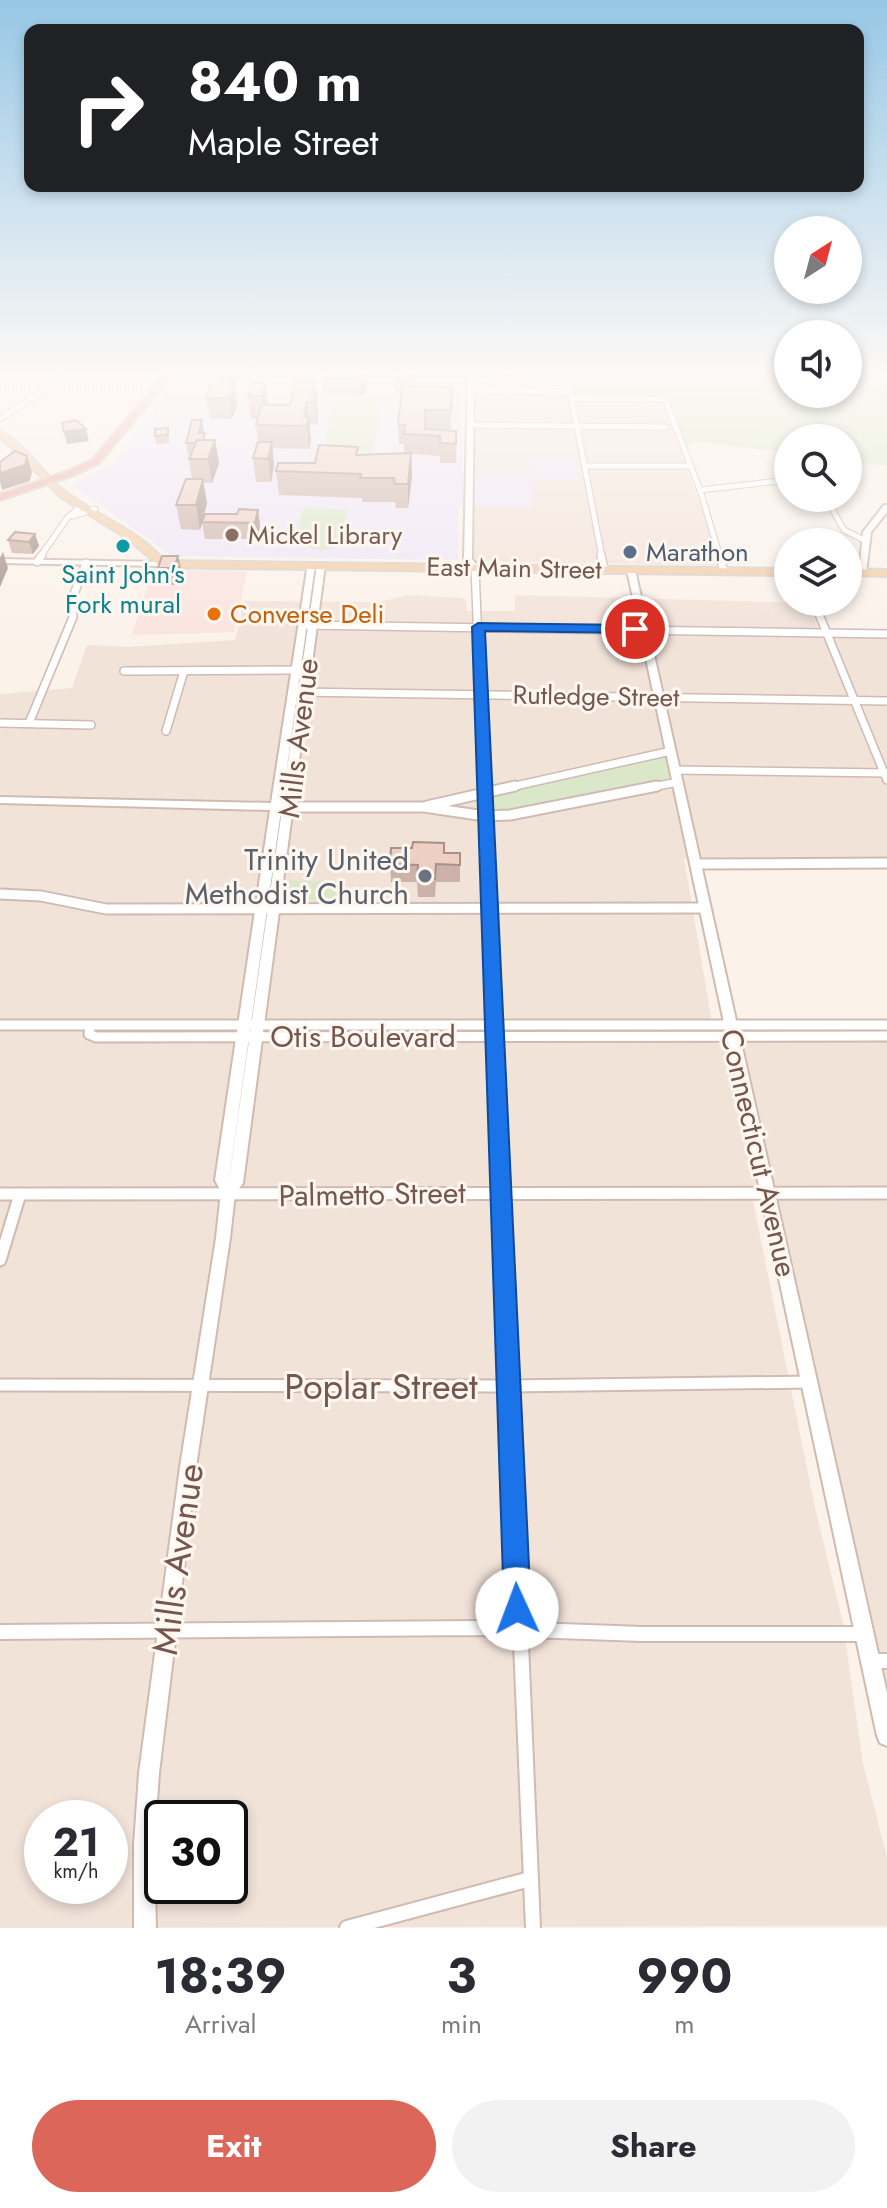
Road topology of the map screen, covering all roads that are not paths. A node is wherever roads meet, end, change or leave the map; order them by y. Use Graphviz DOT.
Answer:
graph roads {
  1 [pos="35,464"];
  2 [pos="41,464"];
  3 [pos="100,464"];
  4 [pos="470,464"];
  5 [pos="585,466"];
  6 [pos="691,466"];
  7 [pos="55,482"];
  8 [pos="774,482"];
  9 [pos="700,490"];
  10 [pos="0,497"];
  11 [pos="0,504"];
  12 [pos="887,507"];
  13 [pos="87,509"];
  14 [pos="832,512"];
  15 [pos="864,540"];
  16 [pos="0,561"];
  17 [pos="37,562"];
  18 [pos="86,563"];
  19 [pos="161,564"];
  20 [pos="316,565"];
  21 [pos="475,568"];
  22 [pos="604,570"];
  23 [pos="631,570"];
  24 [pos="724,571"];
  25 [pos="774,572"];
  26 [pos="862,572"];
  27 [pos="887,573"];
  28 [pos="819,616"];
  29 [pos="308,625"];
  30 [pos="478,627"];
  31 [pos="644,629"];
  32 [pos="826,633"];
  33 [pos="887,634"];
  34 [pos="301,670"];
  35 [pos="124,671"];
  36 [pos="184,671"];
  37 [pos="300,692"];
  38 [pos="481,695"];
  39 [pos="659,698"];
  40 [pos="855,701"];
  41 [pos="887,701"];
  42 [pos="0,723"];
  43 [pos="29,723"];
  44 [pos="91,725"];
  45 [pos="166,731"];
  46 [pos="671,751"];
  47 [pos="676,776"];
  48 [pos="886,776"];
  49 [pos="484,792"];
  50 [pos="0,800"];
  51 [pos="284,806"];
  52 [pos="424,807"];
  53 [pos="485,816"];
  54 [pos="887,863"];
  55 [pos="695,864"];
  56 [pos="0,894"];
  57 [pos="705,908"];
  58 [pos="269,909"];
  59 [pos="489,909"];
  60 [pos="0,1025"];
  61 [pos="887,1025"];
  62 [pos="494,1030"];
  63 [pos="731,1030"];
  64 [pos="245,1031"];
  65 [pos="259,1031"];
  66 [pos="887,1036"];
  67 [pos="227,1193"];
  68 [pos="887,1193"];
  69 [pos="0,1194"];
  70 [pos="20,1194"];
  71 [pos="501,1194"];
  72 [pos="768,1194"];
  73 [pos="0,1260"];
  74 [pos="810,1382"];
  75 [pos="0,1385"];
  76 [pos="201,1385"];
  77 [pos="508,1386"];
  78 [pos="518,1630"];
  79 [pos="167,1631"];
  80 [pos="0,1632"];
  81 [pos="865,1634"];
  82 [pos="870,1661"];
  83 [pos="887,1661"];
  84 [pos="887,1736"];
  85 [pos="530,1879"];
  86 [pos="145,1928"];
  87 [pos="347,1928"];
  88 [pos="533,1928"];
  1 -- 7 [label="main road"];
  2 -- 7 [label="main road"];
  3 -- 7 [label="highway"];
  4 -- 21 [label="street"];
  5 -- 6 [label="street"];
  5 -- 22 [label="street"];
  6 -- 9 [label="street"];
  7 -- 10 [label="highway"];
  7 -- 11 [label="highway"];
  7 -- 13 [label="main road"];
  7 -- 13 [label="main road"];
  8 -- 9 [label="street"];
  9 -- 24 [label="street"];
  12 -- 15 [label="street"];
  13 -- 17 [label="street"];
  13 -- 19 [label="main road"];
  14 -- 15 [label="street"];
  15 -- 26 [label="street"];
  16 -- 17 [label="street, East Main Street"];
  17 -- 18 [label="street, East Main Street"];
  18 -- 19 [label="street, East Main Street"];
  18 -- 43 [label="street"];
  19 -- 20 [label="main road, East Main Street"];
  20 -- 21 [label="main road, East Main Street"];
  20 -- 29 [label="street, Mills Avenue"];
  21 -- 22 [label="main road, East Main Street"];
  21 -- 30 [label="street"];
  22 -- 23 [label="main road, East Main Street"];
  23 -- 24 [label="main road, East Main Street"];
  23 -- 31 [label="street, Connecticut Avenue"];
  24 -- 25 [label="main road, East Main Street"];
  26 -- 27 [label="main road"];
  28 -- 32 [label="street"];
  29 -- 30 [label="street"];
  29 -- 34 [label="street, Mills Avenue"];
  30 -- 31 [label="street"];
  30 -- 38 [label="street"];
  31 -- 32 [label="street"];
  31 -- 39 [label="street, Connecticut Avenue"];
  32 -- 33 [label="street"];
  32 -- 40 [label="street"];
  34 -- 36 [label="street"];
  34 -- 37 [label="street, Mills Avenue"];
  35 -- 36 [label="street"];
  36 -- 45 [label="street"];
  37 -- 38 [label="street, Rutledge Street"];
  37 -- 51 [label="street, Mills Avenue"];
  38 -- 39 [label="street, Rutledge Street"];
  38 -- 49 [label="street"];
  39 -- 40 [label="street, Rutledge Street"];
  39 -- 46 [label="street, Connecticut Avenue"];
  40 -- 41 [label="street, Rutledge Street"];
  40 -- 48 [label="street"];
  42 -- 43 [label="street"];
  43 -- 44 [label="street"];
  46 -- 47 [label="street, Connecticut Avenue"];
  46 -- 49 [label="street"];
  47 -- 48 [label="street"];
  47 -- 53 [label="street"];
  47 -- 55 [label="street, Connecticut Avenue"];
  49 -- 52 [label="street"];
  49 -- 53 [label="street"];
  50 -- 51 [label="street"];
  51 -- 52 [label="street"];
  51 -- 58 [label="street, Mills Avenue"];
  52 -- 53 [label="street"];
  53 -- 59 [label="street"];
  54 -- 55 [label="street"];
  55 -- 57 [label="street, Connecticut Avenue"];
  56 -- 58 [label="street"];
  57 -- 59 [label="street"];
  57 -- 63 [label="street, Connecticut Avenue"];
  58 -- 59 [label="street"];
  58 -- 64 [label="street, Mills Avenue"];
  58 -- 65 [label="street, Mills Avenue"];
  59 -- 62 [label="street"];
  60 -- 64 [label="street, Otis Boulevard"];
  61 -- 63 [label="street, Otis Boulevard"];
  62 -- 63 [label="street, Otis Boulevard"];
  62 -- 65 [label="street, Otis Boulevard"];
  62 -- 71 [label="street"];
  63 -- 66 [label="street, Otis Boulevard"];
  63 -- 72 [label="street, Connecticut Avenue"];
  64 -- 65 [label="street, Otis Boulevard"];
  64 -- 67 [label="street, Mills Avenue"];
  65 -- 67 [label="street, Mills Avenue"];
  67 -- 70 [label="street, Palmetto Street"];
  67 -- 71 [label="street, Palmetto Street"];
  67 -- 76 [label="street, Mills Avenue"];
  68 -- 72 [label="street, Palmetto Street"];
  69 -- 70 [label="street, Palmetto Street"];
  70 -- 73 [label="street"];
  71 -- 72 [label="street, Palmetto Street"];
  71 -- 77 [label="street"];
  72 -- 74 [label="street, Connecticut Avenue"];
  74 -- 77 [label="street, Poplar Street"];
  74 -- 81 [label="street, Connecticut Avenue"];
  75 -- 76 [label="street, Poplar Street"];
  76 -- 77 [label="street, Poplar Street"];
  76 -- 79 [label="street, Mills Avenue"];
  77 -- 78 [label="street"];
  78 -- 79 [label="street"];
  78 -- 81 [label="street"];
  78 -- 85 [label="street"];
  79 -- 80 [label="street"];
  79 -- 86 [label="street, Mills Avenue"];
  81 -- 82 [label="street, Connecticut Avenue"];
  82 -- 83 [label="street"];
  82 -- 84 [label="street, Connecticut Avenue"];
  85 -- 87 [label="street"];
  85 -- 88 [label="street"];
}
